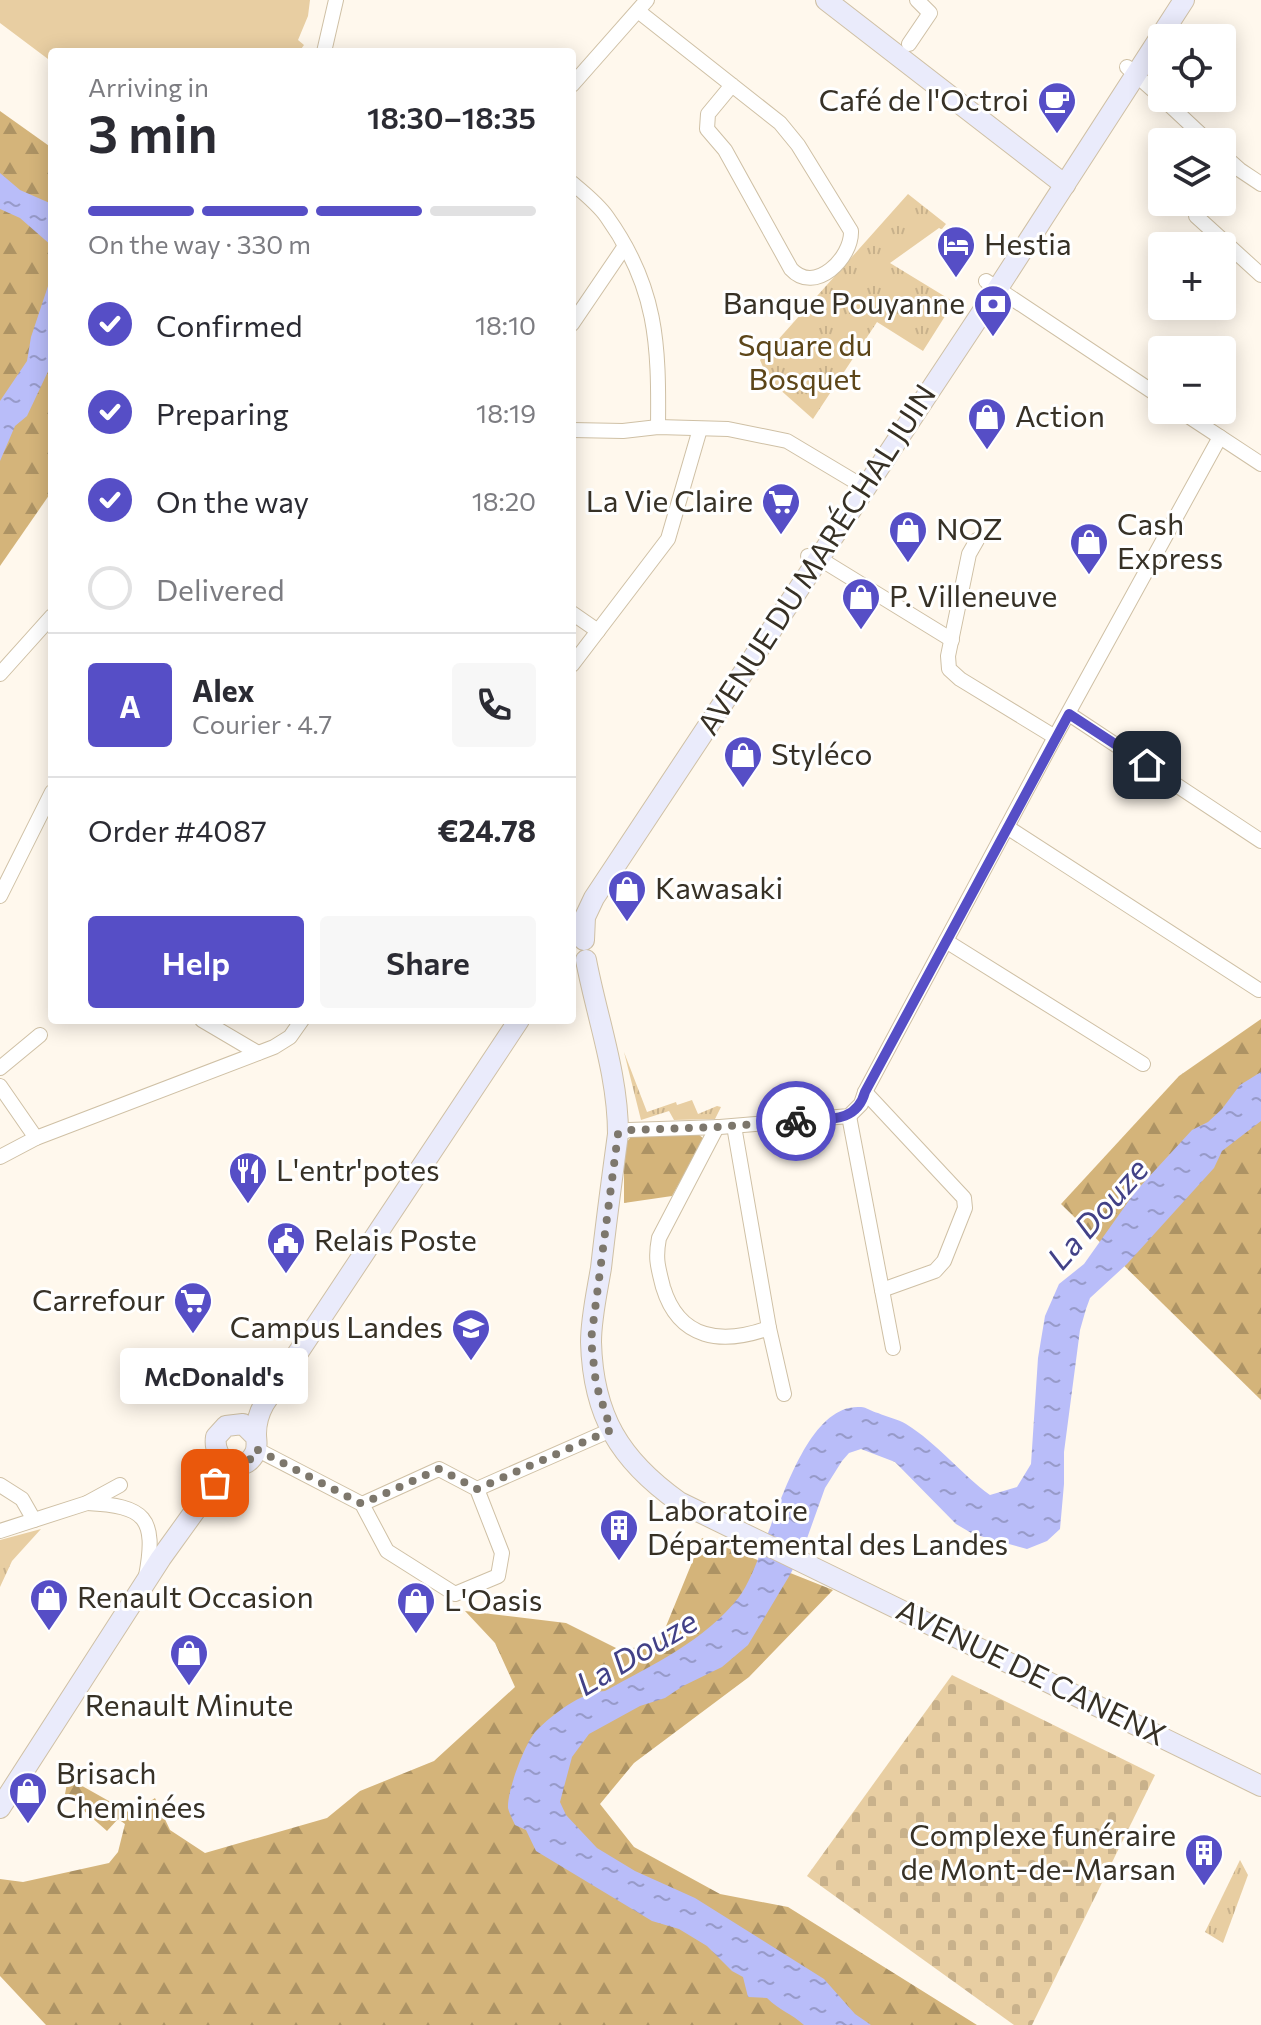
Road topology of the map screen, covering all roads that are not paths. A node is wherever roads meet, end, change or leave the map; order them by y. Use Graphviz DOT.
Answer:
graph roads {
  1 [pos="336,0"];
  2 [pos="826,0"];
  3 [pos="917,0"];
  4 [pos="1172,0"];
  5 [pos="1184,0"];
  6 [pos="642,5"];
  7 [pos="909,44"];
  8 [pos="325,48"];
  9 [pos="1131,72"];
  10 [pos="576,80"];
  11 [pos="732,85"];
  12 [pos="1148,86"];
  13 [pos="1177,112"];
  14 [pos="1194,128"];
  15 [pos="1236,168"];
  16 [pos="1060,181"];
  17 [pos="1261,184"];
  18 [pos="576,187"];
  19 [pos="1196,216"];
  20 [pos="625,246"];
  21 [pos="1261,275"];
  22 [pos="992,285"];
  23 [pos="576,318"];
  24 [pos="1148,389"];
  25 [pos="1200,424"];
  26 [pos="658,427"];
  27 [pos="700,429"];
  28 [pos="576,430"];
  29 [pos="1220,437"];
  30 [pos="1261,464"];
  31 [pos="860,485"];
  32 [pos="977,540"];
  33 [pos="812,558"];
  34 [pos="576,616"];
  35 [pos="48,620"];
  36 [pos="598,631"];
  37 [pos="952,640"];
  38 [pos="576,660"];
  39 [pos="0,674"];
  40 [pos="1069,714"];
  41 [pos="1055,737"];
  42 [pos="48,800"];
  43 [pos="43,809"];
  44 [pos="48,818"];
  45 [pos="1007,827"];
  46 [pos="1261,841"];
  47 [pos="0,896"];
  48 [pos="576,906"];
  49 [pos="946,941"];
  50 [pos="581,943"];
  51 [pos="576,975"];
  52 [pos="576,990"];
  53 [pos="1259,990"];
  54 [pos="595,1007"];
  55 [pos="209,1024"];
  56 [pos="299,1024"];
  57 [pos="503,1024"];
  58 [pos="516,1024"];
  59 [pos="40,1035"];
  60 [pos="258,1053"];
  61 [pos="1143,1064"];
  62 [pos="0,1068"];
  63 [pos="0,1086"];
  64 [pos="863,1098"];
  65 [pos="849,1116"];
  66 [pos="734,1126"];
  67 [pos="717,1127"];
  68 [pos="618,1134"];
  69 [pos="36,1138"];
  70 [pos="0,1157"];
  71 [pos="882,1290"];
  72 [pos="769,1328"];
  73 [pos="893,1348"];
  74 [pos="784,1394"];
  75 [pos="237,1423"];
  76 [pos="611,1430"];
  77 [pos="256,1443"];
  78 [pos="216,1452"];
  79 [pos="234,1465"];
  80 [pos="0,1485"];
  81 [pos="120,1485"];
  82 [pos="477,1489"];
  83 [pos="87,1503"];
  84 [pos="362,1504"];
  85 [pos="34,1520"];
  86 [pos="0,1531"];
  87 [pos="161,1558"];
  88 [pos="144,1584"];
  89 [pos="1261,1786"];
  90 [pos="0,1808"];
  1 -- 8 [label="street"];
  2 -- 16 [label="main road"];
  3 -- 7 [label="street"];
  4 -- 9 [label="main road"];
  5 -- 9 [label="main road"];
  6 -- 10 [label="street"];
  6 -- 11 [label="street"];
  9 -- 12 [label="street"];
  9 -- 16 [label="main road, AVENUE DU MARÉCHAL JUIN"];
  11 -- 11 [label="street"];
  13 -- 14 [label="street"];
  15 -- 17 [label="street"];
  16 -- 22 [label="main road, AVENUE DU MARÉCHAL JUIN"];
  18 -- 20 [label="street"];
  19 -- 21 [label="street"];
  20 -- 23 [label="street"];
  20 -- 26 [label="street"];
  22 -- 24 [label="street"];
  22 -- 31 [label="main road, AVENUE DU MARÉCHAL JUIN"];
  25 -- 29 [label="street"];
  26 -- 27 [label="street"];
  26 -- 28 [label="street"];
  27 -- 31 [label="street"];
  27 -- 36 [label="street"];
  29 -- 30 [label="street"];
  29 -- 40 [label="street"];
  31 -- 33 [label="main road, AVENUE DU MARÉCHAL JUIN"];
  32 -- 37 [label="street"];
  33 -- 37 [label="street"];
  33 -- 48 [label="main road, AVENUE DU MARÉCHAL JUIN"];
  33 -- 50 [label="main road, AVENUE DU MARÉCHAL JUIN"];
  34 -- 36 [label="street"];
  35 -- 39 [label="street"];
  36 -- 38 [label="street"];
  37 -- 41 [label="street"];
  40 -- 41 [label="street"];
  40 -- 46 [label="street"];
  41 -- 45 [label="street"];
  42 -- 43 [label="street"];
  43 -- 44 [label="street"];
  43 -- 47 [label="street"];
  45 -- 49 [label="street"];
  45 -- 53 [label="street"];
  49 -- 61 [label="street"];
  49 -- 64 [label="street"];
  50 -- 51 [label="main road"];
  50 -- 54 [label="main road"];
  52 -- 54 [label="main road"];
  54 -- 68 [label="main road"];
  55 -- 60 [label="street"];
  56 -- 60 [label="street"];
  57 -- 75 [label="main road"];
  58 -- 77 [label="main road"];
  59 -- 62 [label="street"];
  60 -- 69 [label="street"];
  63 -- 69 [label="street"];
  64 -- 65 [label="street"];
  64 -- 71 [label="street"];
  65 -- 66 [label="street"];
  65 -- 71 [label="street"];
  66 -- 67 [label="street"];
  66 -- 72 [label="street"];
  67 -- 68 [label="street"];
  67 -- 72 [label="street"];
  68 -- 76 [label="main road"];
  69 -- 70 [label="street"];
  71 -- 73 [label="street"];
  72 -- 74 [label="street"];
  75 -- 77 [label="main road"];
  75 -- 78 [label="main road"];
  76 -- 82 [label="street"];
  76 -- 89 [label="main road, AVENUE DE CANENX"];
  77 -- 79 [label="main road"];
  77 -- 84 [label="street"];
  78 -- 79 [label="main road"];
  78 -- 87 [label="main road"];
  79 -- 87 [label="main road"];
  80 -- 85 [label="street"];
  81 -- 83 [label="street"];
  82 -- 84 [label="street"];
  82 -- 84 [label="street"];
  83 -- 85 [label="street"];
  83 -- 88 [label="street"];
  85 -- 86 [label="street"];
  87 -- 88 [label="main road"];
  88 -- 90 [label="main road"];
}
